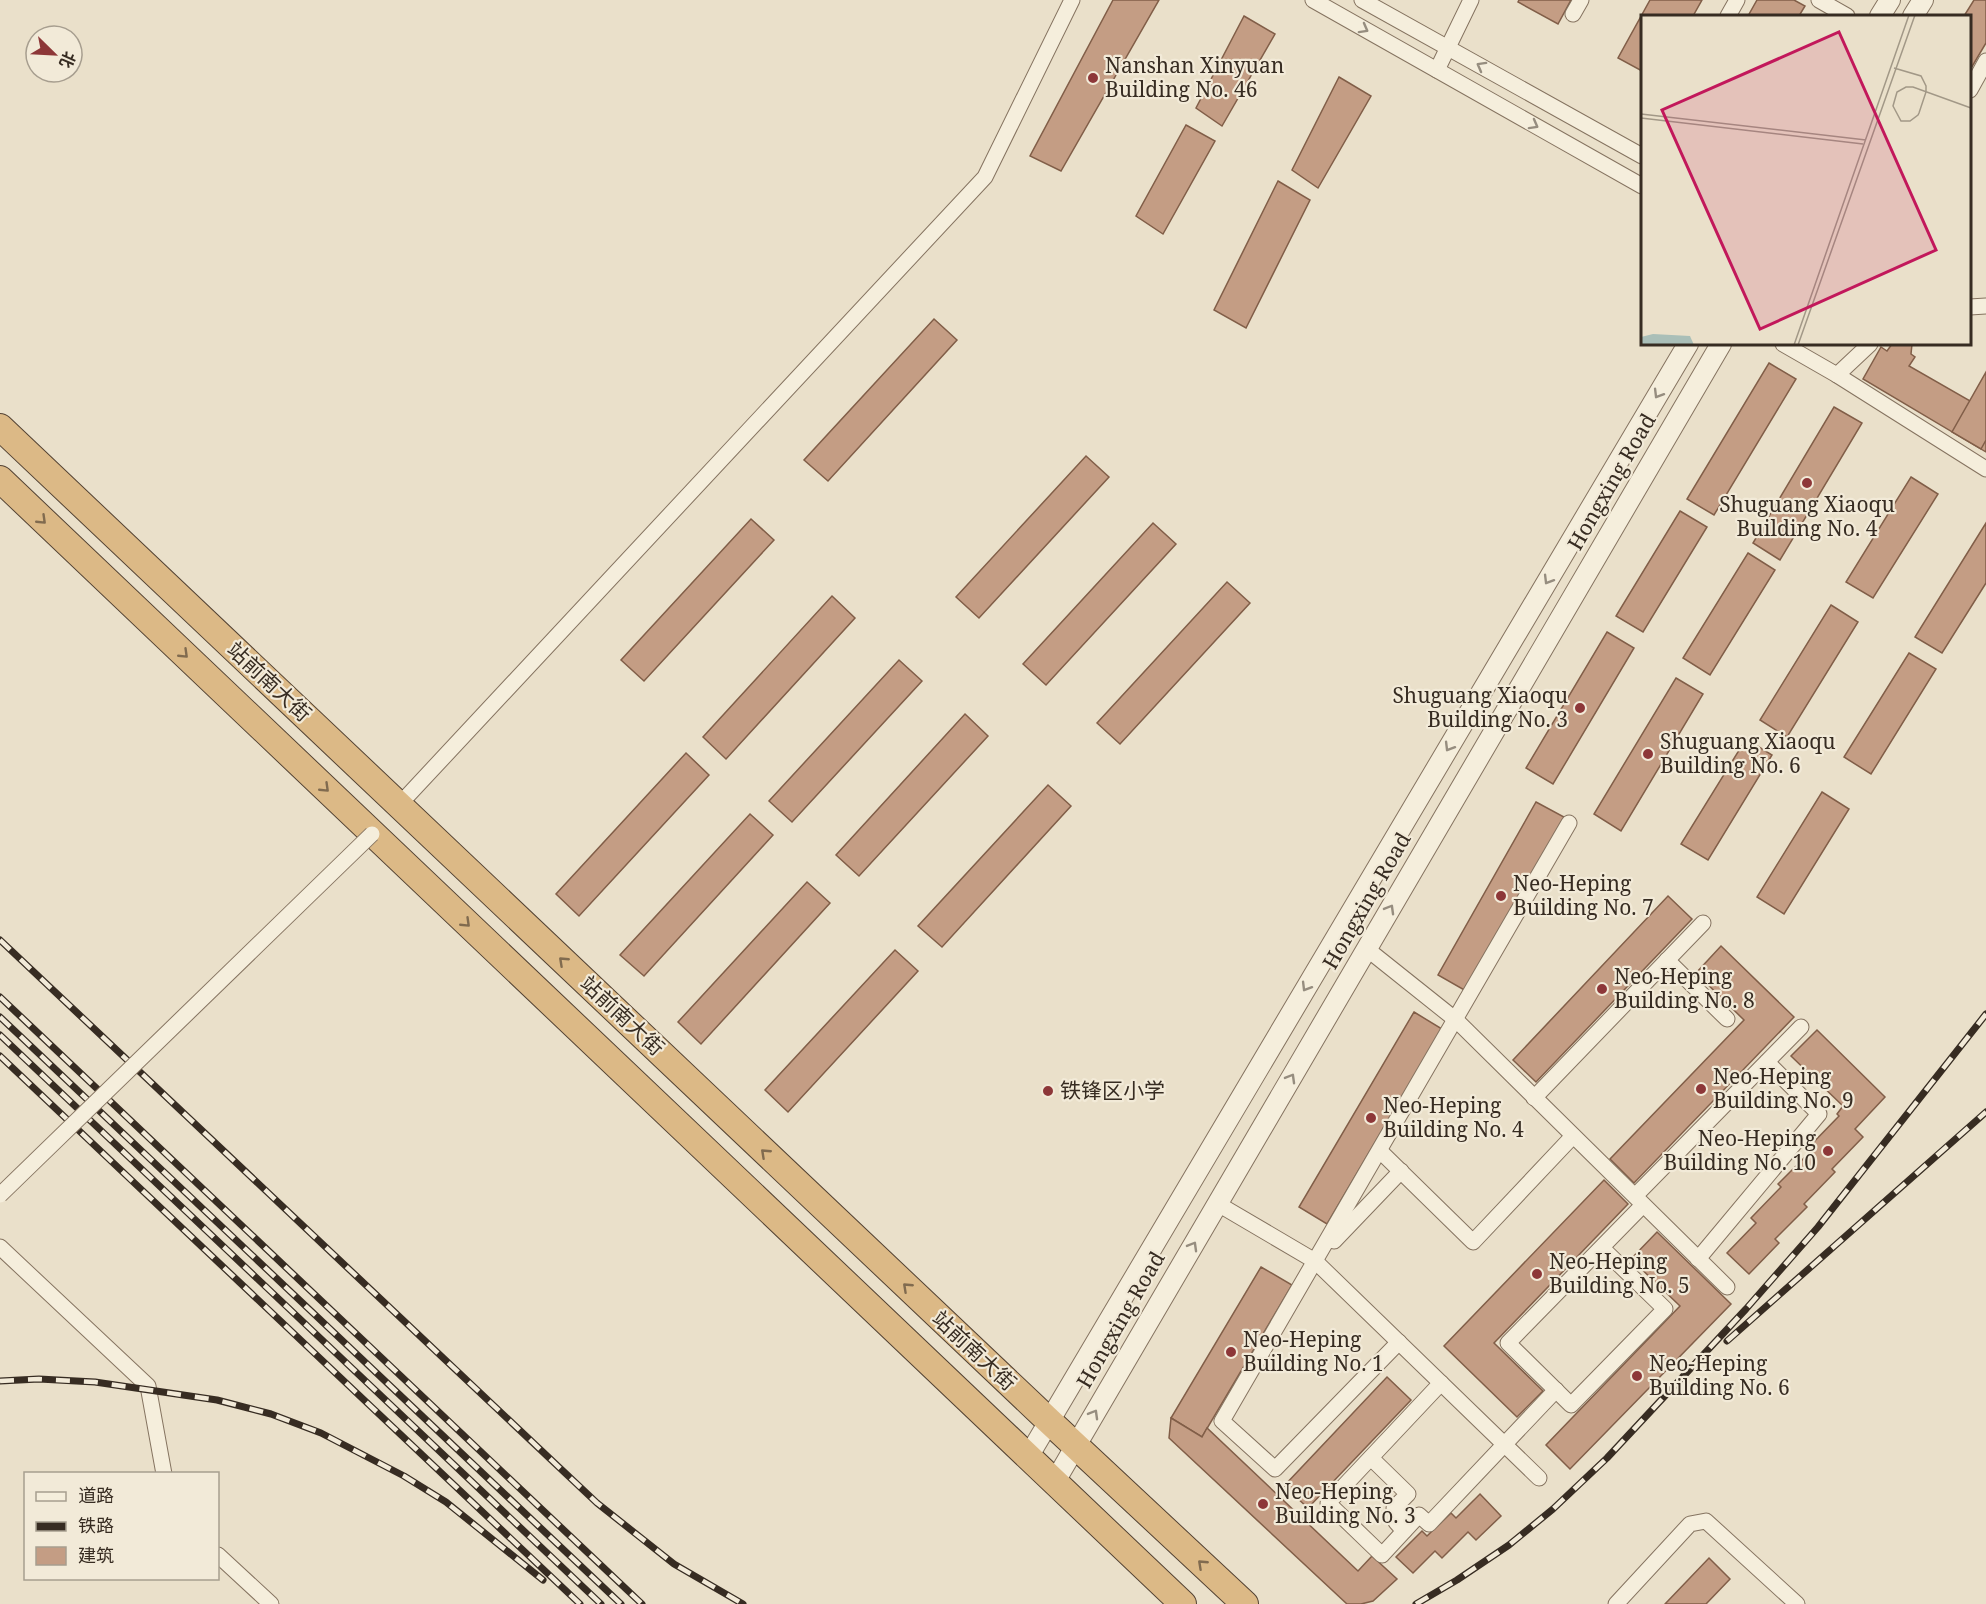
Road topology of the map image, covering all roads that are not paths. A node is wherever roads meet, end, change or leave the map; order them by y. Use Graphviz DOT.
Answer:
graph roads {
  1 [pos="1072,0"];
  2 [pos="1313,0"];
  3 [pos="1362,0"];
  4 [pos="1471,0"];
  5 [pos="1581,0"];
  6 [pos="1737,0"];
  7 [pos="1819,0"];
  8 [pos="1890,0"];
  9 [pos="1923,0"];
  10 [pos="1573,14"];
  11 [pos="1729,15"];
  12 [pos="1845,15"];
  13 [pos="1881,15"];
  14 [pos="1914,15"];
  15 [pos="1448,48"];
  16 [pos="1986,62"];
  17 [pos="1437,70"];
  18 [pos="1971,88"];
  19 [pos="1641,155"];
  20 [pos="1641,185"];
  21 [pos="1986,306"];
  22 [pos="1971,307"];
  23 [pos="1687,345"];
  24 [pos="1720,345"];
  25 [pos="1785,345"];
  26 [pos="1869,345"];
  27 [pos="1837,375"];
  28 [pos="0,427"];
  29 [pos="1986,469"];
  30 [pos="0,479"];
  31 [pos="399,805"];
  32 [pos="1569,823"];
  33 [pos="372,834"];
  34 [pos="1703,923"];
  35 [pos="1367,949"];
  36 [pos="1668,960"];
  37 [pos="1727,1019"];
  38 [pos="1456,1020"];
  39 [pos="1801,1027"];
  40 [pos="1767,1062"];
  41 [pos="1534,1098"];
  42 [pos="1573,1136"];
  43 [pos="1380,1151"];
  44 [pos="1401,1171"];
  45 [pos="0,1195"];
  46 [pos="1639,1201"];
  47 [pos="1218,1204"];
  48 [pos="0,1247"];
  49 [pos="1602,1248"];
  50 [pos="1698,1259"];
  51 [pos="1315,1261"];
  52 [pos="1727,1287"];
  53 [pos="1399,1342"];
  54 [pos="1441,1383"];
  55 [pos="1556,1390"];
  56 [pos="1049,1421"];
  57 [pos="1504,1444"];
  58 [pos="1076,1446"];
  59 [pos="1028,1457"];
  60 [pos="1371,1458"];
  61 [pos="164,1472"];
  62 [pos="1539,1478"];
  63 [pos="1054,1483"];
  64 [pos="1404,1531"];
  65 [pos="219,1556"];
  66 [pos="271,1604"];
  67 [pos="1183,1604"];
  68 [pos="1245,1604"];
  69 [pos="1616,1604"];
  70 [pos="1797,1604"];
  1 -- 31 [label="street"];
  2 -- 17 [label="street, one-way"];
  3 -- 15 [label="street"];
  4 -- 15 [label="street"];
  5 -- 10 [label="street"];
  6 -- 11 [label="street"];
  7 -- 12 [label="street"];
  8 -- 13 [label="street"];
  9 -- 14 [label="street"];
  15 -- 17 [label="street"];
  19 -- 15 [label="street, one-way"];
  16 -- 18 [label="street"];
  17 -- 20 [label="street, one-way"];
  21 -- 22 [label="street"];
  23 -- 56 [label="street, Hongxing Road, one-way"];
  35 -- 24 [label="street, Hongxing Road, one-way"];
  25 -- 27 [label="street"];
  26 -- 27 [label="street"];
  27 -- 29 [label="street"];
  28 -- 31 [label="highway, 站前南大街"];
  30 -- 33 [label="highway, 站前南大街, one-way"];
  56 -- 31 [label="highway, 站前南大街, one-way"];
  32 -- 38 [label="street"];
  33 -- 45 [label="street, bridge"];
  33 -- 59 [label="highway, 站前南大街, one-way"];
  34 -- 36 [label="street"];
  35 -- 38 [label="street"];
  47 -- 35 [label="street, Hongxing Road, one-way"];
  36 -- 37 [label="street"];
  36 -- 41 [label="street"];
  38 -- 41 [label="street"];
  38 -- 43 [label="street"];
  39 -- 40 [label="street"];
  40 -- 46 [label="street"];
  40 -- 50 [label="street"];
  41 -- 42 [label="street"];
  42 -- 44 [label="street"];
  42 -- 46 [label="street"];
  43 -- 44 [label="street"];
  43 -- 51 [label="street"];
  44 -- 51 [label="street"];
  46 -- 49 [label="street"];
  46 -- 50 [label="street"];
  47 -- 51 [label="street"];
  58 -- 47 [label="street, Hongxing Road, one-way"];
  48 -- 61 [label="street"];
  49 -- 55 [label="street"];
  49 -- 55 [label="street"];
  50 -- 52 [label="street"];
  51 -- 53 [label="street"];
  51 -- 53 [label="street"];
  53 -- 54 [label="street"];
  54 -- 57 [label="street"];
  54 -- 60 [label="street"];
  55 -- 57 [label="street"];
  56 -- 58 [label="highway, 站前南大街"];
  56 -- 59 [label="street, Hongxing Road"];
  57 -- 62 [label="street"];
  57 -- 64 [label="street"];
  58 -- 63 [label="street, Hongxing Road"];
  68 -- 58 [label="highway, 站前南大街, one-way"];
  59 -- 63 [label="highway, 站前南大街"];
  60 -- 64 [label="street"];
  60 -- 64 [label="street"];
  63 -- 67 [label="highway, 站前南大街"];
  65 -- 66 [label="street"];
  69 -- 70 [label="street"];
}
